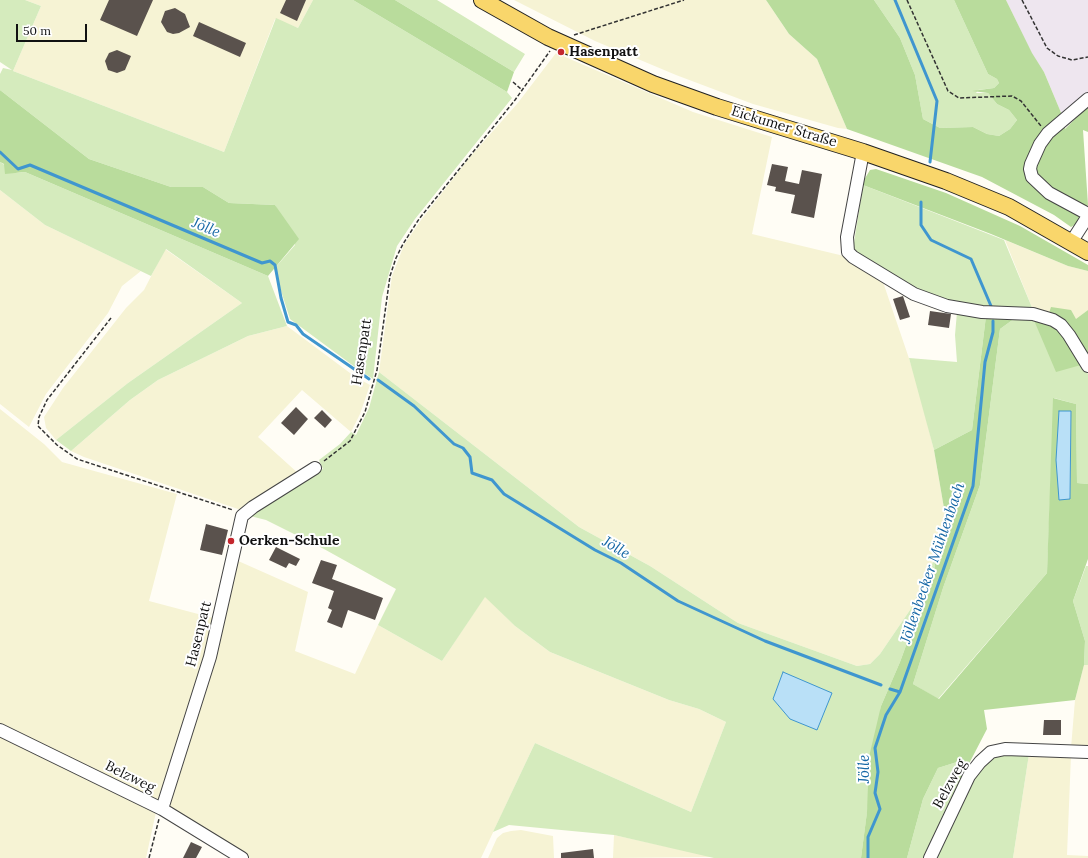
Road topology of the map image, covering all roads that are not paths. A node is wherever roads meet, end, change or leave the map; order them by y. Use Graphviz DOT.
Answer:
graph roads {
  1 [pos="482,0"];
  2 [pos="1088,99"];
  3 [pos="863,152"];
  4 [pos="1088,215"];
  5 [pos="1072,241"];
  6 [pos="1088,252"];
  7 [pos="1088,366"];
  8 [pos="315,468"];
  9 [pos="0,730"];
  10 [pos="1088,752"];
  11 [pos="162,810"];
  12 [pos="242,858"];
  13 [pos="930,858"];
  1 -- 3 [label="main road, Eickumer Straße"];
  2 -- 4 [label="street"];
  3 -- 5 [label="main road, Eickumer Straße"];
  3 -- 7 [label="street"];
  4 -- 5 [label="street"];
  5 -- 6 [label="main road, Eickumer Straße"];
  8 -- 11 [label="street, Hasenpatt"];
  9 -- 11 [label="street, Belzweg"];
  10 -- 13 [label="street, Belzweg"];
  11 -- 12 [label="street, Belzweg"];
}
